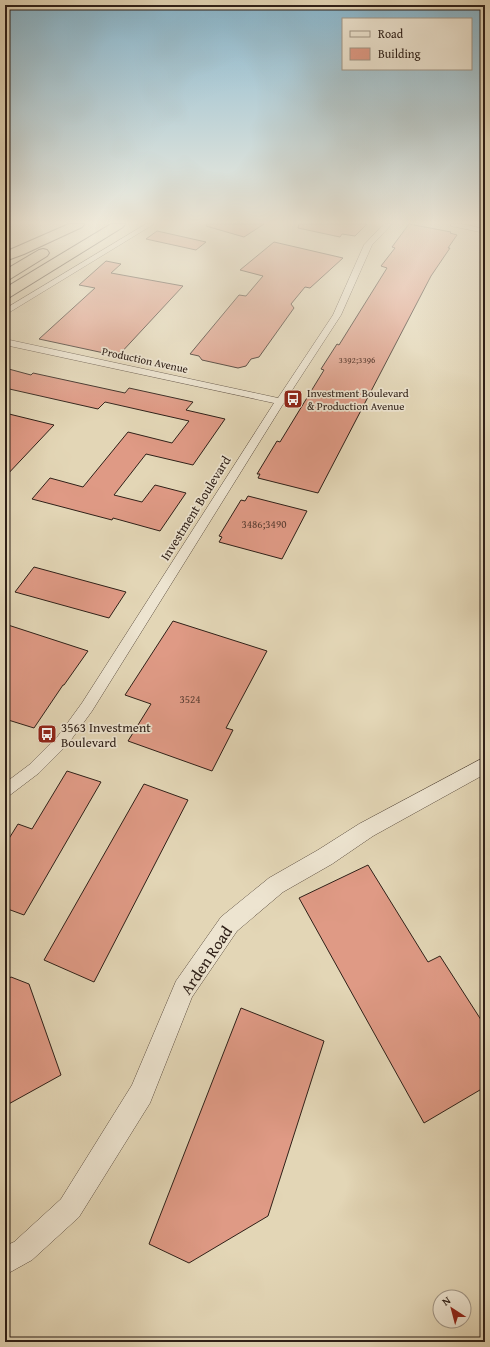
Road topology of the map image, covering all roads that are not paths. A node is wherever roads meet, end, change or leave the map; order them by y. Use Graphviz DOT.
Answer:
graph roads {
  1 [pos="17,287"];
  2 [pos="48,287"];
  3 [pos="349,287"];
  4 [pos="5,294"];
  5 [pos="5,313"];
  6 [pos="5,342"];
  7 [pos="280,401"];
  8 [pos="485,765"];
  9 [pos="5,792"];
  10 [pos="5,1261"];
  1 -- 4 [label="highway"];
  2 -- 5 [label="street"];
  3 -- 7 [label="street, Investment Boulevard"];
  6 -- 7 [label="street, Production Avenue"];
  7 -- 9 [label="street, Investment Boulevard"];
  8 -- 10 [label="street, Arden Road"];
}
